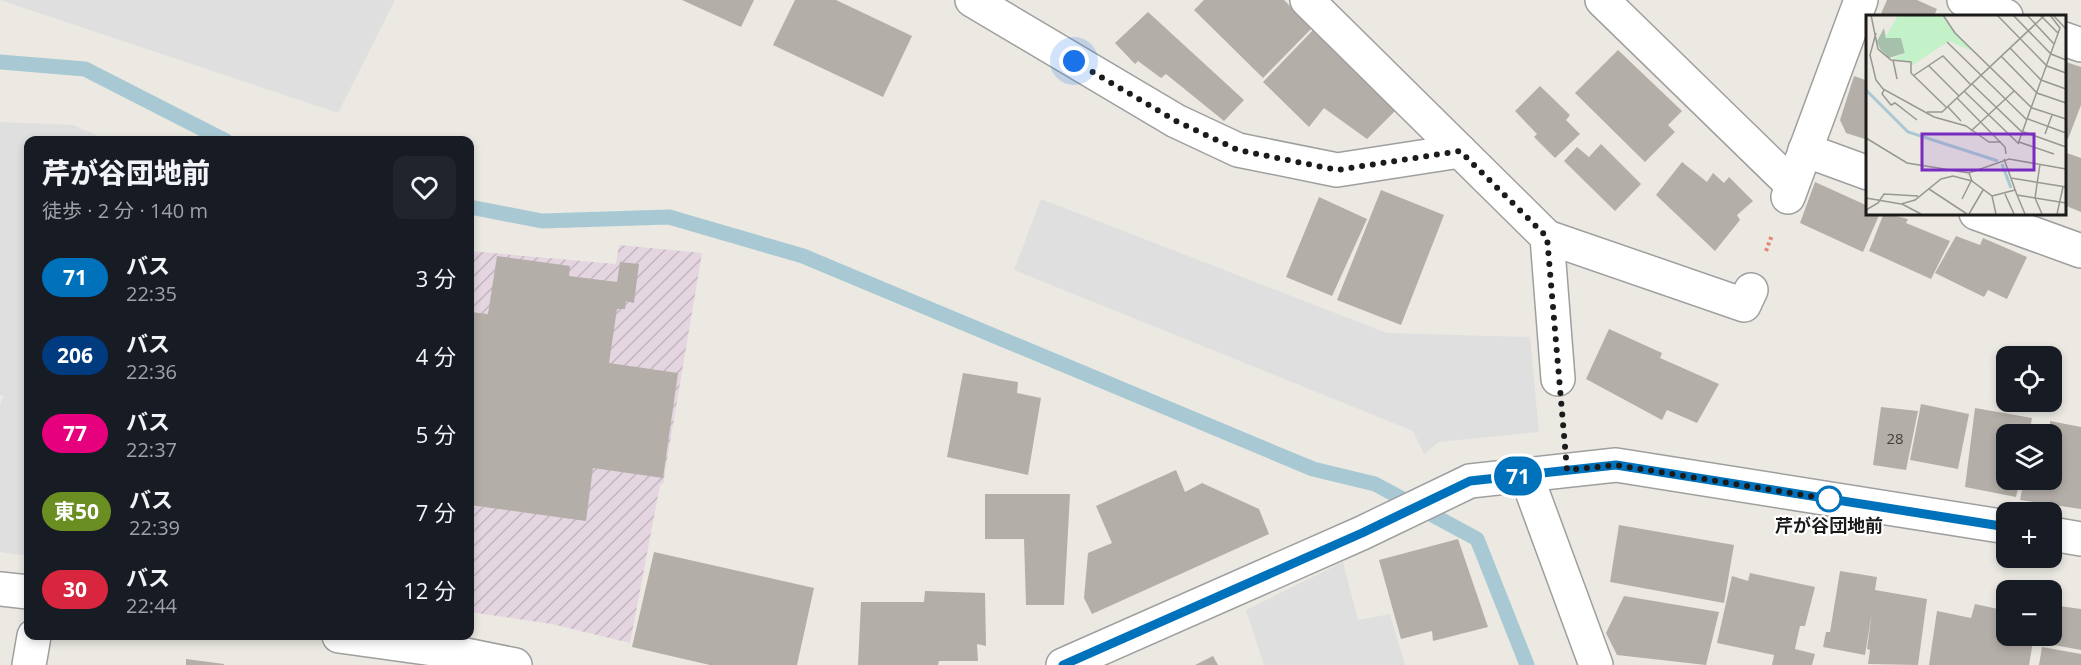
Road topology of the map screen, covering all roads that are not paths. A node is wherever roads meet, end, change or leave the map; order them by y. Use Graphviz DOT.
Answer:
graph roads {
  1 [pos="972,0"];
  2 [pos="1307,0"];
  3 [pos="1602,0"];
  4 [pos="1862,0"];
  5 [pos="1964,0"];
  6 [pos="2003,15"];
  7 [pos="2066,40"];
  8 [pos="2081,45"];
  9 [pos="1805,150"];
  10 [pos="1460,151"];
  11 [pos="1866,172"];
  12 [pos="1979,214"];
  13 [pos="1547,237"];
  14 [pos="2081,251"];
  15 [pos="1750,290"];
  16 [pos="1558,379"];
  17 [pos="1526,475"];
  18 [pos="1996,525"];
  19 [pos="2062,536"];
  20 [pos="2081,539"];
  21 [pos="0,589"];
  22 [pos="24,592"];
  23 [pos="33,640"];
  24 [pos="368,640"];
  25 [pos="29,665"];
  26 [pos="515,665"];
  27 [pos="1063,665"];
  28 [pos="1596,665"];
  1 -- 10 [label="street"];
  2 -- 10 [label="street"];
  3 -- 9 [label="street"];
  4 -- 9 [label="street"];
  5 -- 6 [label="street"];
  7 -- 8 [label="street"];
  9 -- 11 [label="street"];
  10 -- 13 [label="street"];
  12 -- 14 [label="street"];
  13 -- 15 [label="street"];
  13 -- 16 [label="street"];
  17 -- 18 [label="street"];
  17 -- 27 [label="street"];
  17 -- 28 [label="street"];
  19 -- 20 [label="street"];
  21 -- 22 [label="street"];
  23 -- 25 [label="street"];
  24 -- 26 [label="street"];
}
